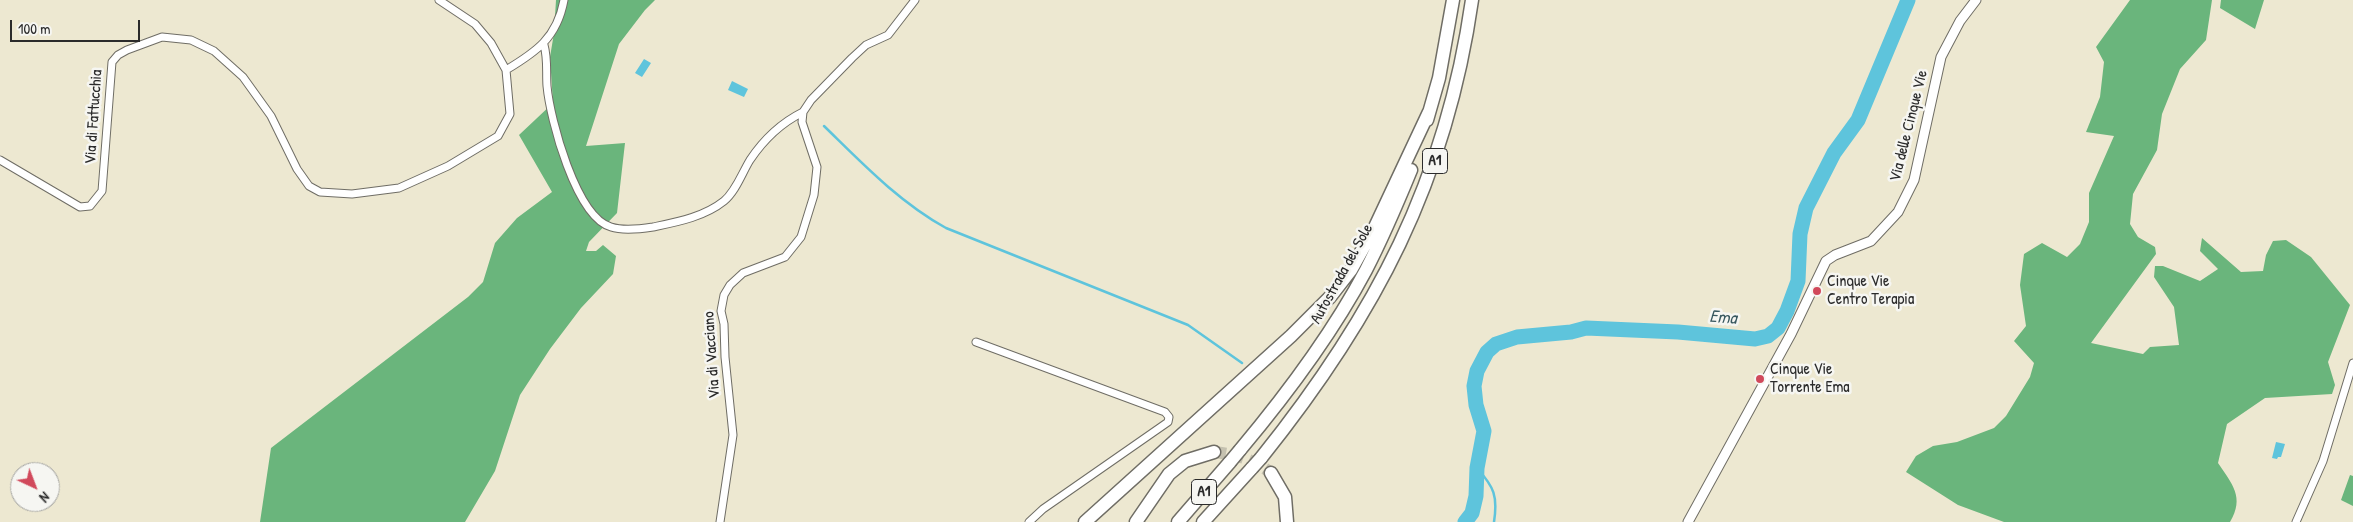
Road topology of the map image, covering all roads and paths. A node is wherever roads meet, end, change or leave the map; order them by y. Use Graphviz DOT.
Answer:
graph roads {
  1 [pos="440,0"];
  2 [pos="564,0"];
  3 [pos="915,0"];
  4 [pos="1453,0"];
  5 [pos="1472,0"];
  6 [pos="1976,0"];
  7 [pos="544,45"];
  8 [pos="506,70"];
  9 [pos="803,112"];
  10 [pos="1429,112"];
  11 [pos="0,160"];
  12 [pos="976,342"];
  13 [pos="2353,363"];
  14 [pos="1214,452"];
  15 [pos="1252,468"];
  16 [pos="1271,473"];
  17 [pos="720,522"];
  18 [pos="1029,522"];
  19 [pos="1085,522"];
  20 [pos="1136,522"];
  21 [pos="1178,522"];
  22 [pos="1203,522"];
  23 [pos="1213,522"];
  24 [pos="1288,522"];
  25 [pos="1688,522"];
  26 [pos="2296,522"];
  1 -- 8 [label="street, Via di Fattucchia"];
  2 -- 7 [label="street"];
  3 -- 9 [label="street"];
  4 -- 10 [label="highway, Autostrada del Sole / A1"];
  5 -- 15 [label="highway, A1, bridge"];
  6 -- 25 [label="street, Via delle Cinque Vie"];
  7 -- 8 [label="street"];
  7 -- 9 [label="street"];
  8 -- 11 [label="street, Via di Fattucchia"];
  9 -- 17 [label="street, Via di Vacciano"];
  10 -- 19 [label="highway"];
  10 -- 21 [label="highway, Autostrada del Sole / A1, bridge"];
  12 -- 18 [label="street"];
  13 -- 26 [label="street"];
  14 -- 20 [label="highway"];
  15 -- 22 [label="highway, A1"];
  15 -- 23 [label="highway"];
  16 -- 24 [label="highway"];
}
